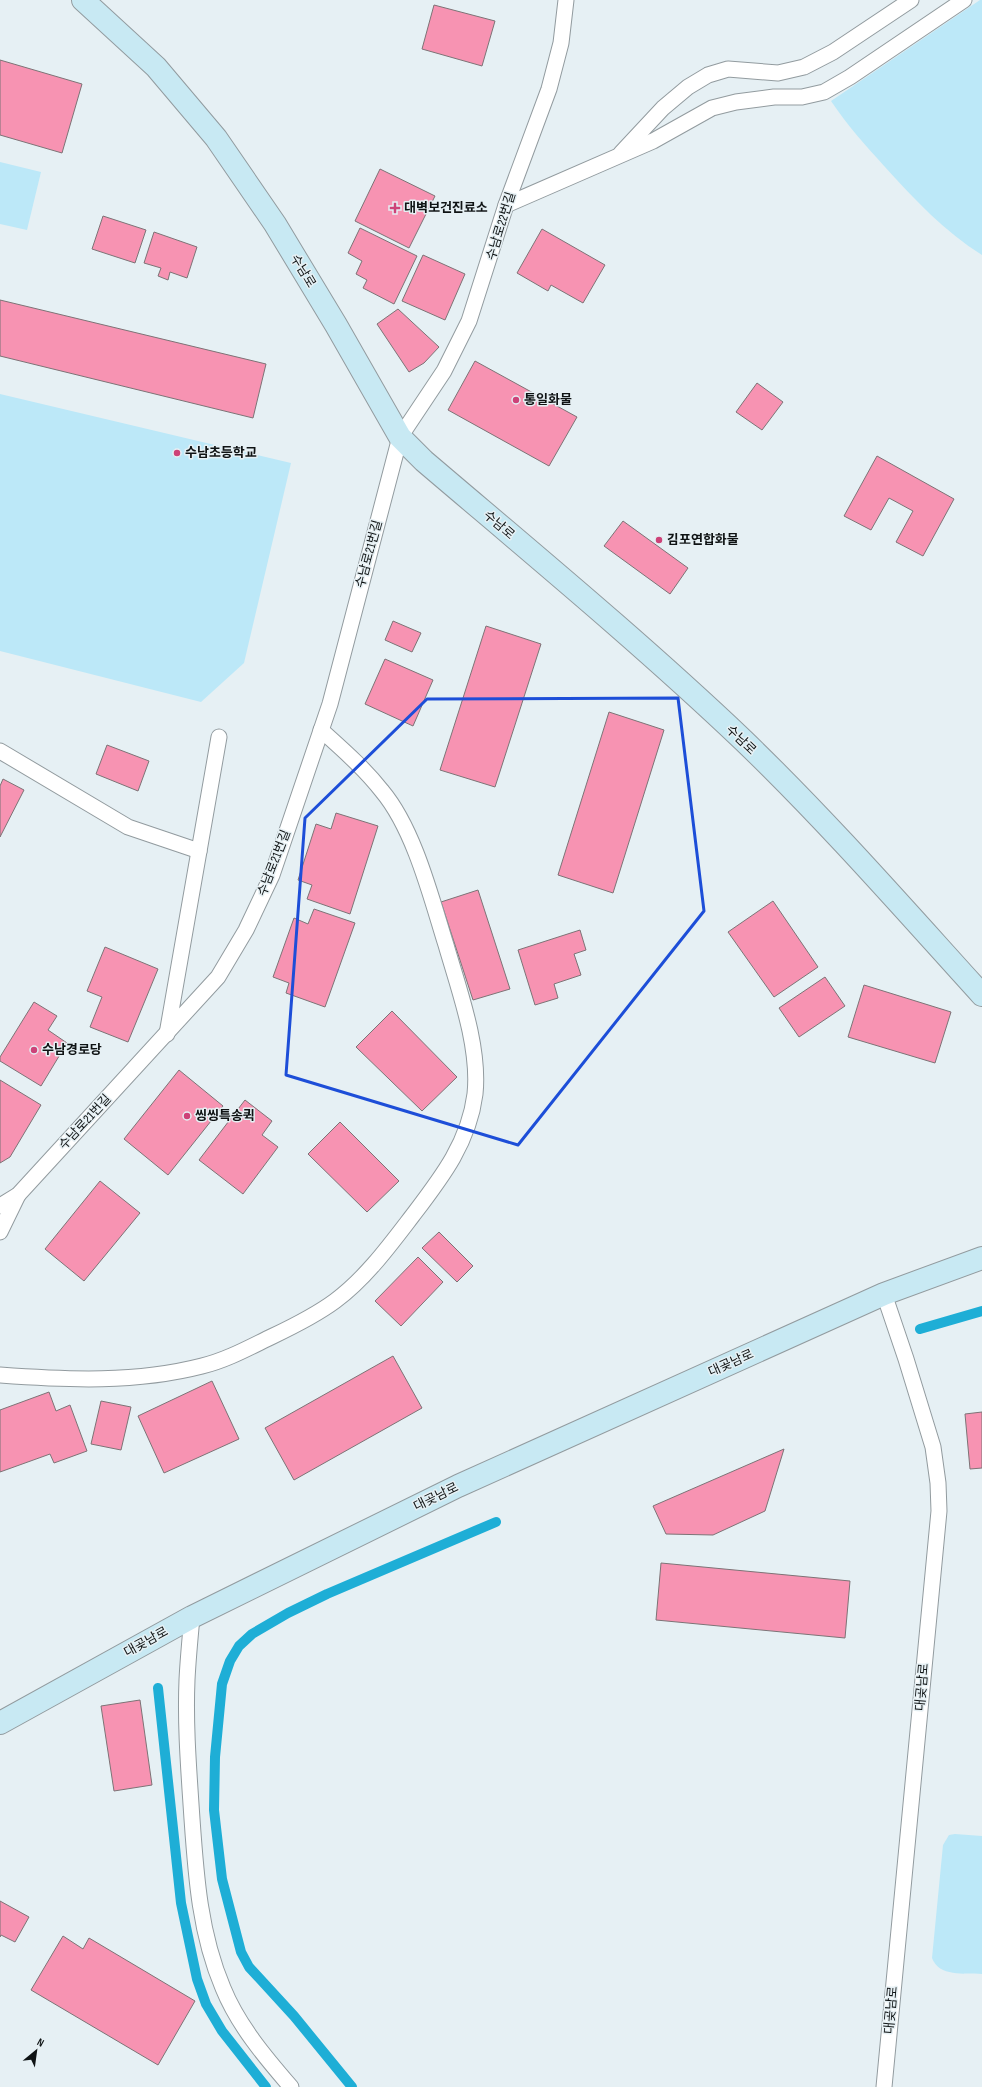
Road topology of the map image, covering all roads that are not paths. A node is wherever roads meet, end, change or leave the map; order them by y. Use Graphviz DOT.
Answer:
graph roads {
  1 [pos="83,0"];
  2 [pos="566,0"];
  3 [pos="911,0"];
  4 [pos="964,0"];
  5 [pos="616,158"];
  6 [pos="506,205"];
  7 [pos="400,437"];
  8 [pos="321,730"];
  9 [pos="219,738"];
  10 [pos="0,751"];
  11 [pos="199,851"];
  12 [pos="982,995"];
  13 [pos="166,1036"];
  14 [pos="18,1195"];
  15 [pos="0,1206"];
  16 [pos="0,1232"];
  17 [pos="982,1258"];
  18 [pos="884,1294"];
  19 [pos="0,1375"];
  20 [pos="192,1617"];
  21 [pos="0,1723"];
  22 [pos="291,2087"];
  23 [pos="884,2087"];
  1 -- 7 [label="street, 수남로"];
  2 -- 6 [label="lane, 수남로22번길"];
  3 -- 5 [label="lane"];
  4 -- 5 [label="lane"];
  5 -- 6 [label="lane"];
  6 -- 7 [label="lane, 수남로22번길"];
  7 -- 8 [label="lane, 수남로21번길"];
  7 -- 12 [label="street, 수남로"];
  8 -- 13 [label="lane, 수남로21번길"];
  8 -- 19 [label="lane"];
  9 -- 11 [label="lane"];
  10 -- 11 [label="lane"];
  11 -- 13 [label="lane"];
  13 -- 14 [label="lane, 수남로21번길"];
  14 -- 15 [label="lane, 수남로21번길"];
  14 -- 16 [label="lane"];
  17 -- 18 [label="street, 대곶남로"];
  18 -- 20 [label="street, 대곶남로"];
  18 -- 23 [label="lane, 대곶남로"];
  20 -- 21 [label="street, 대곶남로"];
  20 -- 22 [label="lane"];
}
